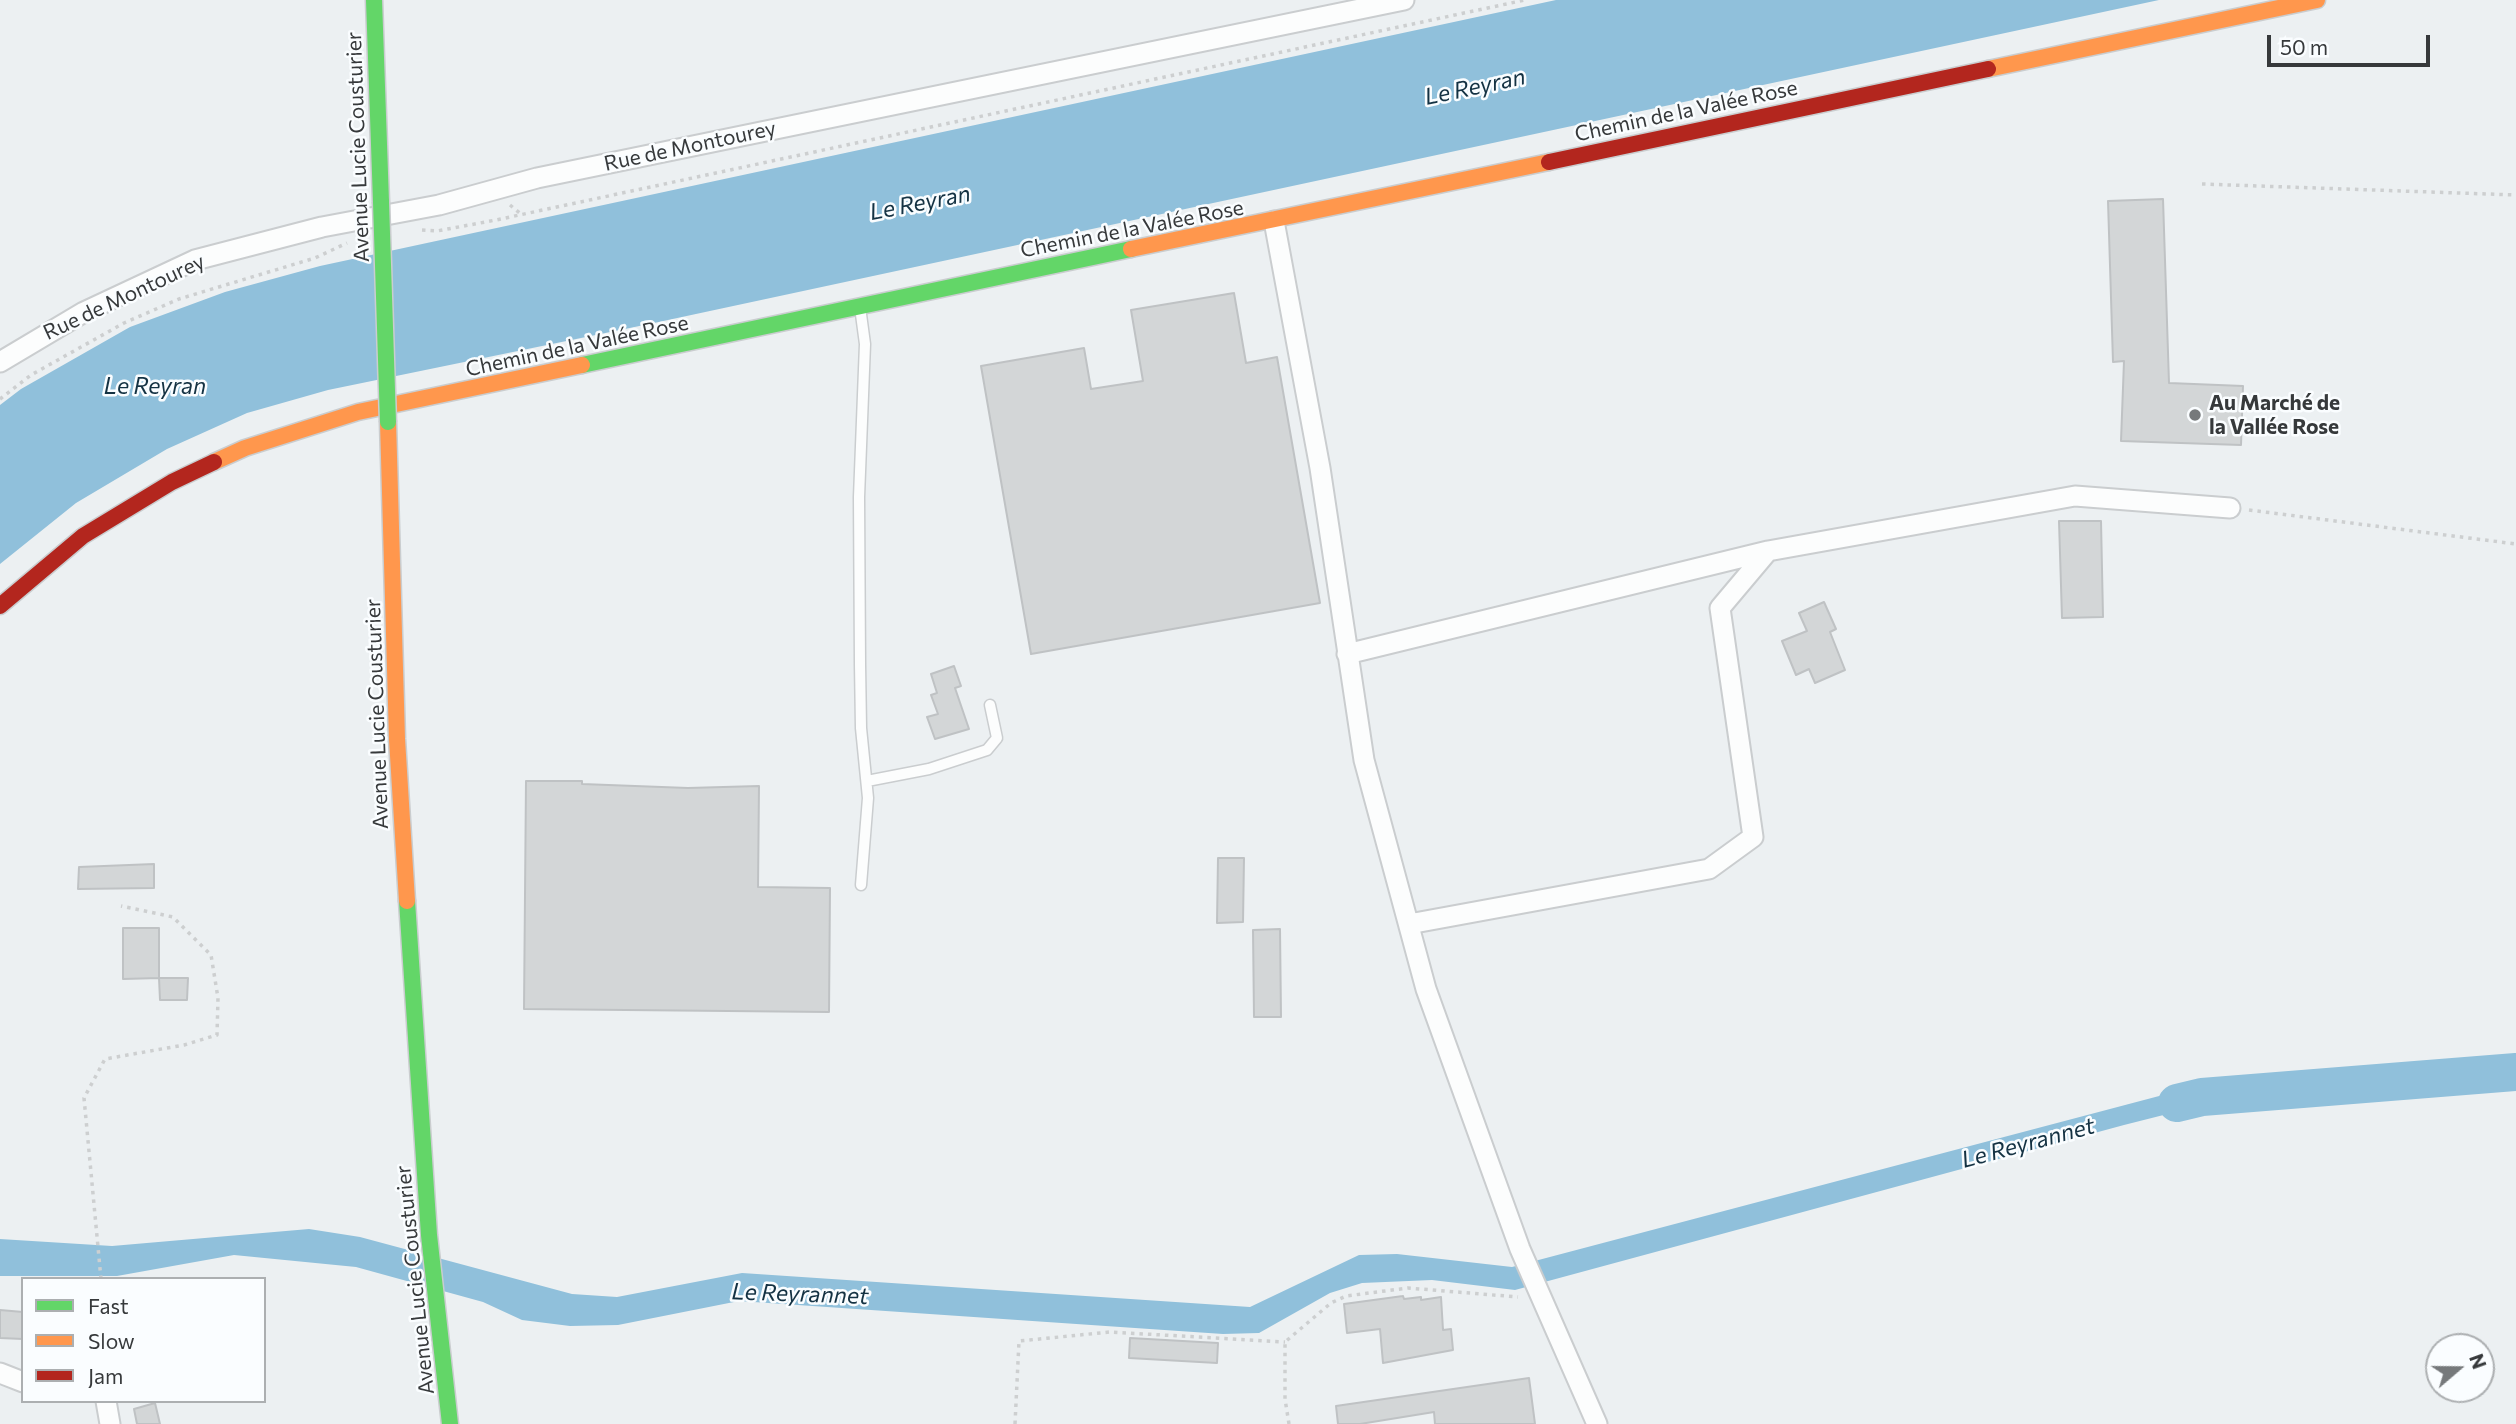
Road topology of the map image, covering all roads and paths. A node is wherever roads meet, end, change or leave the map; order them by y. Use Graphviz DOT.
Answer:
graph roads {
  1 [pos="374,0"];
  2 [pos="1404,0"];
  3 [pos="1525,0"];
  4 [pos="2317,0"];
  5 [pos="2202,184"];
  6 [pos="2516,195"];
  7 [pos="1274,221"];
  8 [pos="418,230"];
  9 [pos="353,239"];
  10 [pos="859,307"];
  11 [pos="0,362"];
  12 [pos="0,399"];
  13 [pos="2230,508"];
  14 [pos="2516,544"];
  15 [pos="1768,551"];
  16 [pos="0,606"];
  17 [pos="1348,654"];
  18 [pos="989,705"];
  19 [pos="867,781"];
  20 [pos="861,885"];
  21 [pos="121,906"];
  22 [pos="1409,924"];
  23 [pos="101,1277"];
  24 [pos="1541,1299"];
  25 [pos="1285,1342"];
  26 [pos="0,1373"];
  27 [pos="21,1381"];
  28 [pos="106,1403"];
  29 [pos="110,1424"];
  30 [pos="450,1424"];
  31 [pos="1015,1424"];
  32 [pos="1289,1424"];
  33 [pos="1597,1424"];
  1 -- 30 [label="street, Avenue Lucie Cousturier, bridge"];
  2 -- 11 [label="street, Rue de Montourey"];
  3 -- 8 [label="path"];
  4 -- 7 [label="street, Chemin de la Valée Rose"];
  5 -- 6 [label="path"];
  7 -- 10 [label="street, Chemin de la Valée Rose"];
  7 -- 17 [label="street"];
  9 -- 12 [label="path"];
  10 -- 16 [label="street, Chemin de la Valée Rose"];
  10 -- 19 [label="lane"];
  13 -- 14 [label="path"];
  13 -- 15 [label="street"];
  15 -- 17 [label="street"];
  15 -- 22 [label="street"];
  17 -- 22 [label="street"];
  18 -- 19 [label="lane"];
  19 -- 20 [label="lane"];
  21 -- 23 [label="path"];
  22 -- 24 [label="street"];
  24 -- 25 [label="path"];
  24 -- 33 [label="street"];
  25 -- 31 [label="path"];
  25 -- 32 [label="path"];
  26 -- 27 [label="street"];
  28 -- 29 [label="street"];
}
